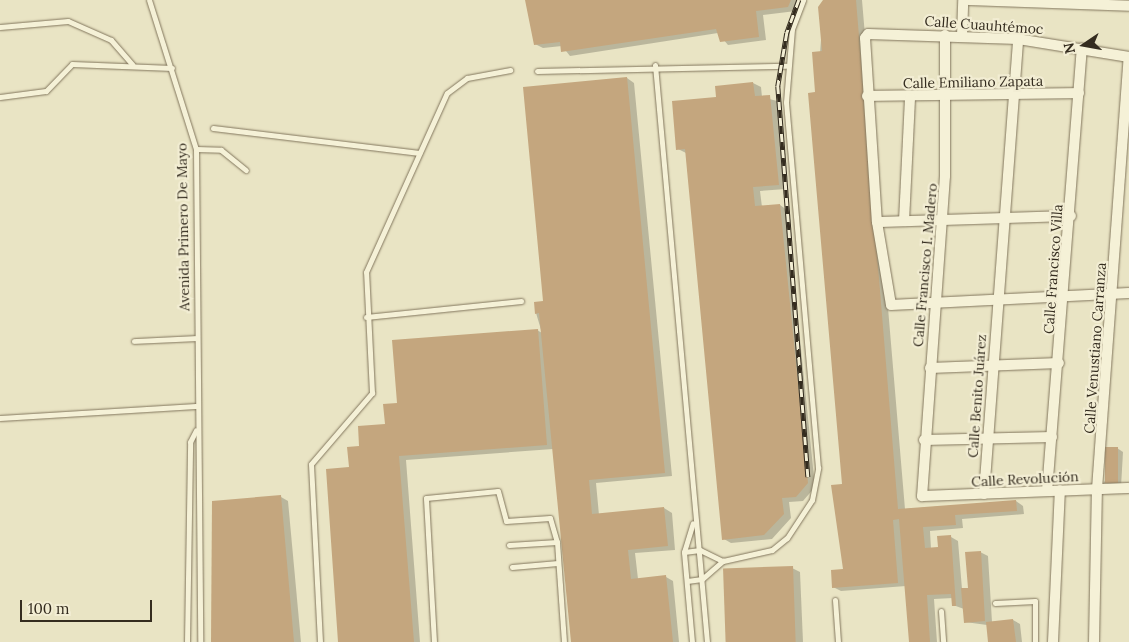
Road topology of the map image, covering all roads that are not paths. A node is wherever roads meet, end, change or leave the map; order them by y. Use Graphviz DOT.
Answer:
graph roads {
  1 [pos="149,0"];
  2 [pos="803,0"];
  3 [pos="963,0"];
  4 [pos="969,0"];
  5 [pos="1054,2"];
  6 [pos="1126,4"];
  7 [pos="0,27"];
  8 [pos="946,35"];
  9 [pos="962,36"];
  10 [pos="1018,39"];
  11 [pos="1082,48"];
  12 [pos="1129,57"];
  13 [pos="133,65"];
  14 [pos="655,65"];
  15 [pos="786,66"];
  16 [pos="172,68"];
  17 [pos="510,70"];
  18 [pos="537,71"];
  19 [pos="1079,93"];
  20 [pos="867,96"];
  21 [pos="1013,96"];
  22 [pos="0,97"];
  23 [pos="910,98"];
  24 [pos="947,99"];
  25 [pos="213,128"];
  26 [pos="196,149"];
  27 [pos="419,153"];
  28 [pos="246,170"];
  29 [pos="1071,216"];
  30 [pos="1004,218"];
  31 [pos="942,219"];
  32 [pos="904,221"];
  33 [pos="877,222"];
  34 [pos="1129,293"];
  35 [pos="1113,294"];
  36 [pos="1066,296"];
  37 [pos="998,300"];
  38 [pos="521,302"];
  39 [pos="935,303"];
  40 [pos="366,317"];
  41 [pos="195,338"];
  42 [pos="134,341"];
  43 [pos="1059,363"];
  44 [pos="993,365"];
  45 [pos="930,368"];
  46 [pos="196,406"];
  47 [pos="0,418"];
  48 [pos="196,430"];
  49 [pos="1052,437"];
  50 [pos="988,438"];
  51 [pos="924,440"];
  52 [pos="1129,488"];
  53 [pos="1097,489"];
  54 [pos="1060,490"];
  55 [pos="1047,491"];
  56 [pos="984,494"];
  57 [pos="922,496"];
  58 [pos="693,523"];
  59 [pos="557,542"];
  60 [pos="509,545"];
  61 [pos="700,550"];
  62 [pos="684,552"];
  63 [pos="723,561"];
  64 [pos="558,564"];
  65 [pos="512,567"];
  66 [pos="702,579"];
  67 [pos="687,581"];
  68 [pos="835,600"];
  69 [pos="995,602"];
  70 [pos="940,611"];
  71 [pos="187,642"];
  72 [pos="200,642"];
  73 [pos="320,642"];
  74 [pos="434,642"];
  75 [pos="564,642"];
  76 [pos="692,642"];
  77 [pos="707,642"];
  78 [pos="838,642"];
  79 [pos="944,642"];
  80 [pos="1035,642"];
  81 [pos="1053,642"];
  82 [pos="1094,642"];
  1 -- 16 [label="lane, Avenida Primero De Mayo"];
  2 -- 15 [label="lane"];
  3 -- 9 [label="street"];
  4 -- 5 [label="street"];
  5 -- 6 [label="street"];
  7 -- 13 [label="lane"];
  8 -- 9 [label="street, Calle Cuauhtémoc"];
  8 -- 20 [label="street, Calle Cuauhtémoc"];
  8 -- 24 [label="street, Calle Francisco I. Madero"];
  9 -- 10 [label="street, Calle Cuauhtémoc"];
  10 -- 11 [label="street, Calle Cuauhtémoc"];
  10 -- 21 [label="street"];
  11 -- 12 [label="street, Calle Cuauhtémoc"];
  11 -- 19 [label="street, Calle Francisco Villa"];
  12 -- 35 [label="street, Calle Venustiano Carranza"];
  13 -- 16 [label="lane"];
  13 -- 22 [label="lane"];
  14 -- 15 [label="lane"];
  14 -- 18 [label="lane"];
  14 -- 58 [label="lane"];
  15 -- 63 [label="lane"];
  16 -- 26 [label="lane, Avenida Primero De Mayo"];
  17 -- 27 [label="lane"];
  19 -- 21 [label="street, Calle Emiliano Zapata"];
  19 -- 29 [label="street, Calle Francisco Villa"];
  20 -- 23 [label="street, Calle Emiliano Zapata"];
  20 -- 33 [label="street"];
  21 -- 24 [label="street, Calle Emiliano Zapata"];
  21 -- 30 [label="street"];
  23 -- 24 [label="street, Calle Emiliano Zapata"];
  23 -- 32 [label="street"];
  24 -- 31 [label="street, Calle Francisco I. Madero"];
  25 -- 27 [label="lane"];
  26 -- 28 [label="lane"];
  26 -- 41 [label="lane, Avenida Primero De Mayo"];
  27 -- 40 [label="lane"];
  29 -- 30 [label="street"];
  29 -- 36 [label="street, Calle Francisco Villa"];
  30 -- 31 [label="street"];
  30 -- 37 [label="street"];
  31 -- 32 [label="street"];
  31 -- 39 [label="street, Calle Francisco I. Madero"];
  32 -- 33 [label="street"];
  33 -- 39 [label="street"];
  34 -- 35 [label="street"];
  35 -- 36 [label="street"];
  35 -- 53 [label="street, Calle Venustiano Carranza"];
  36 -- 37 [label="street"];
  36 -- 43 [label="street, Calle Francisco Villa"];
  37 -- 39 [label="street"];
  37 -- 44 [label="street, Calle Benito Juárez"];
  38 -- 40 [label="lane"];
  39 -- 45 [label="street, Calle Francisco I. Madero"];
  40 -- 73 [label="lane"];
  41 -- 42 [label="lane"];
  41 -- 46 [label="lane, Avenida Primero De Mayo"];
  43 -- 44 [label="street"];
  43 -- 49 [label="street, Calle Francisco Villa"];
  44 -- 45 [label="street"];
  44 -- 50 [label="street, Calle Benito Juárez"];
  45 -- 51 [label="street, Calle Francisco I. Madero"];
  46 -- 47 [label="lane"];
  46 -- 48 [label="lane, Avenida Primero De Mayo"];
  48 -- 71 [label="lane, Avenida Primero De Mayo"];
  48 -- 72 [label="lane, Avenida Primero De Mayo"];
  49 -- 50 [label="street"];
  49 -- 55 [label="street, Calle Francisco Villa"];
  50 -- 51 [label="street"];
  50 -- 56 [label="street, Calle Benito Juárez"];
  51 -- 57 [label="street, Calle Francisco I. Madero"];
  52 -- 53 [label="street, Calle Revolución"];
  53 -- 54 [label="street, Calle Revolución"];
  53 -- 82 [label="street, Calle Venustiano Carranza"];
  54 -- 55 [label="street, Calle Revolución"];
  54 -- 81 [label="street"];
  55 -- 56 [label="street, Calle Revolución"];
  56 -- 57 [label="street, Calle Revolución"];
  58 -- 61 [label="lane"];
  58 -- 62 [label="lane"];
  59 -- 60 [label="lane"];
  59 -- 64 [label="lane"];
  59 -- 74 [label="lane"];
  61 -- 62 [label="lane"];
  61 -- 63 [label="lane"];
  61 -- 66 [label="lane"];
  62 -- 67 [label="lane"];
  63 -- 66 [label="lane"];
  64 -- 65 [label="lane"];
  64 -- 75 [label="lane"];
  66 -- 67 [label="lane"];
  66 -- 77 [label="lane"];
  67 -- 76 [label="lane"];
  68 -- 78 [label="lane"];
  69 -- 80 [label="lane"];
  70 -- 79 [label="lane"];
}
